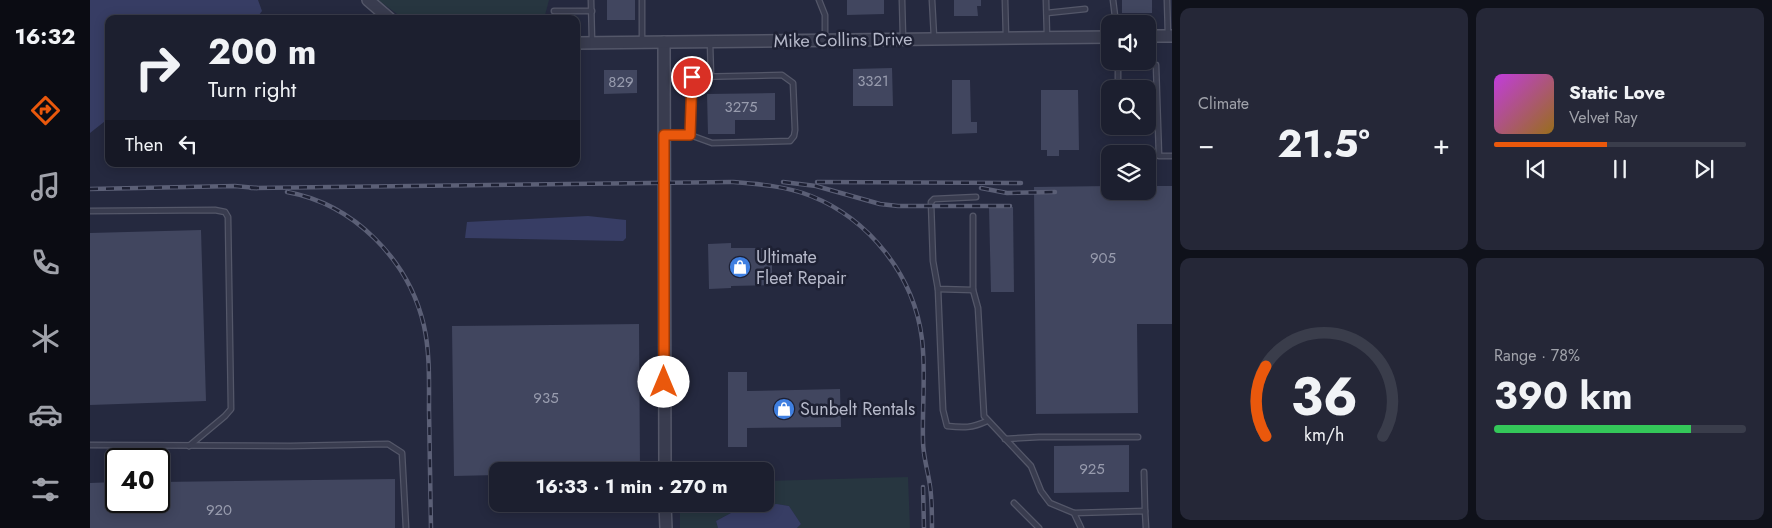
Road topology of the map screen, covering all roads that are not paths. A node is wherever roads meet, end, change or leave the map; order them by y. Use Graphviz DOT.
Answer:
graph roads {
  1 [pos="368,0"];
  2 [pos="591,0"];
  3 [pos="642,0"];
  4 [pos="819,0"];
  5 [pos="902,0"];
  6 [pos="932,0"];
  7 [pos="1005,0"];
  8 [pos="1046,0"];
  9 [pos="1113,0"];
  10 [pos="1167,0"];
  11 [pos="1170,7"];
  12 [pos="1085,9"];
  13 [pos="554,11"];
  14 [pos="592,11"];
  15 [pos="1046,13"];
  16 [pos="385,15"];
  17 [pos="1115,15"];
  18 [pos="1156,36"];
  19 [pos="1170,36"];
  20 [pos="1101,37"];
  21 [pos="1006,38"];
  22 [pos="1047,38"];
  23 [pos="903,39"];
  24 [pos="934,39"];
  25 [pos="825,40"];
  26 [pos="642,42"];
  27 [pos="664,42"];
  28 [pos="710,42"];
  29 [pos="580,43"];
  30 [pos="592,43"];
  31 [pos="1156,65"];
  32 [pos="711,76"];
  33 [pos="664,135"];
  34 [pos="690,135"];
  35 [pos="1172,156"];
  36 [pos="976,197"];
  37 [pos="90,212"];
  38 [pos="973,216"];
  39 [pos="938,289"];
  40 [pos="973,290"];
  41 [pos="987,421"];
  42 [pos="1138,437"];
  43 [pos="1004,439"];
  44 [pos="90,445"];
  45 [pos="189,446"];
  46 [pos="665,462"];
  47 [pos="1144,472"];
  48 [pos="1014,503"];
  49 [pos="1145,511"];
  50 [pos="665,512"];
  51 [pos="1074,513"];
  52 [pos="406,528"];
  53 [pos="666,528"];
  54 [pos="1038,528"];
  55 [pos="1082,528"];
  56 [pos="1146,528"];
  1 -- 16 [label="street"];
  2 -- 14 [label="lane"];
  3 -- 26 [label="lane"];
  4 -- 25 [label="lane"];
  5 -- 23 [label="lane"];
  6 -- 24 [label="lane"];
  7 -- 21 [label="lane"];
  8 -- 15 [label="lane"];
  9 -- 17 [label="lane"];
  10 -- 11 [label="lane"];
  11 -- 19 [label="lane"];
  12 -- 15 [label="lane"];
  13 -- 14 [label="lane"];
  14 -- 30 [label="lane"];
  15 -- 22 [label="lane"];
  18 -- 19 [label="street"];
  20 -- 22 [label="street, Mike Collins Drive"];
  21 -- 22 [label="street, Mike Collins Drive"];
  21 -- 24 [label="street, Mike Collins Drive"];
  23 -- 24 [label="street, Mike Collins Drive"];
  23 -- 25 [label="street, Mike Collins Drive"];
  25 -- 28 [label="street, Mike Collins Drive"];
  26 -- 27 [label="street, Mike Collins Drive"];
  26 -- 30 [label="street, Mike Collins Drive"];
  27 -- 28 [label="street, Mike Collins Drive"];
  27 -- 33 [label="street"];
  28 -- 32 [label="lane"];
  29 -- 30 [label="street, Mike Collins Drive"];
  31 -- 35 [label="lane"];
  32 -- 34 [label="lane"];
  32 -- 34 [label="lane"];
  33 -- 34 [label="lane"];
  33 -- 46 [label="street"];
  36 -- 39 [label="lane"];
  37 -- 45 [label="lane"];
  38 -- 40 [label="lane"];
  39 -- 40 [label="lane"];
  39 -- 41 [label="lane"];
  40 -- 41 [label="lane"];
  41 -- 43 [label="lane"];
  42 -- 43 [label="lane"];
  43 -- 51 [label="lane"];
  44 -- 45 [label="lane"];
  45 -- 52 [label="lane"];
  47 -- 49 [label="lane"];
  48 -- 54 [label="lane"];
  49 -- 51 [label="lane"];
  49 -- 56 [label="lane"];
  50 -- 53 [label="street"];
  51 -- 55 [label="lane"];
}
